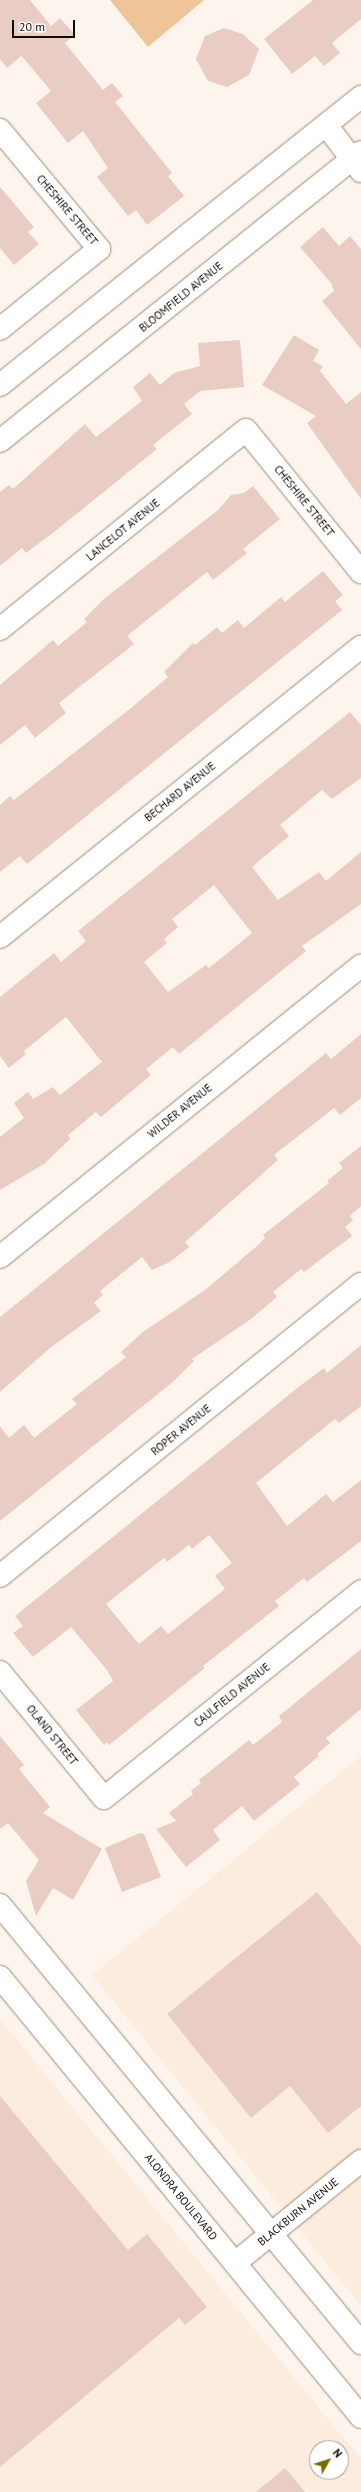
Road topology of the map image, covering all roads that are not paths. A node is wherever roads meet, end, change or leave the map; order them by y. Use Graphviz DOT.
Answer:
graph roads {
  1 [pos="361,97"];
  2 [pos="326,125"];
  3 [pos="0,130"];
  4 [pos="358,161"];
  5 [pos="0,329"];
  6 [pos="0,385"];
  7 [pos="246,430"];
  8 [pos="0,441"];
  9 [pos="361,572"];
  10 [pos="0,629"];
  11 [pos="361,647"];
  12 [pos="0,937"];
  13 [pos="361,966"];
  14 [pos="0,1257"];
  15 [pos="361,1284"];
  16 [pos="0,1576"];
  17 [pos="361,1591"];
  18 [pos="0,1672"];
  19 [pos="104,1798"];
  20 [pos="0,1906"];
  21 [pos="0,1976"];
  22 [pos="361,2161"];
  23 [pos="271,2234"];
  24 [pos="235,2263"];
  25 [pos="361,2343"];
  26 [pos="361,2417"];
  1 -- 2 [label="street"];
  2 -- 4 [label="street"];
  2 -- 6 [label="street"];
  3 -- 5 [label="street, CHESHIRE STREET"];
  4 -- 8 [label="street, BLOOMFIELD AVENUE"];
  7 -- 9 [label="street, CHESHIRE STREET"];
  7 -- 10 [label="street, LANCELOT AVENUE"];
  11 -- 12 [label="street, BECHARD AVENUE"];
  13 -- 14 [label="street, WILDER AVENUE"];
  15 -- 16 [label="street, ROPER AVENUE"];
  17 -- 19 [label="street, CAULFIELD AVENUE"];
  18 -- 19 [label="street, OLAND STREET"];
  20 -- 23 [label="street"];
  21 -- 24 [label="street, ALONDRA BOULEVARD"];
  22 -- 23 [label="street, BLACKBURN AVENUE"];
  23 -- 24 [label="street, BLACKBURN AVENUE"];
  23 -- 25 [label="street"];
  24 -- 26 [label="street, ALONDRA BOULEVARD"];
}
